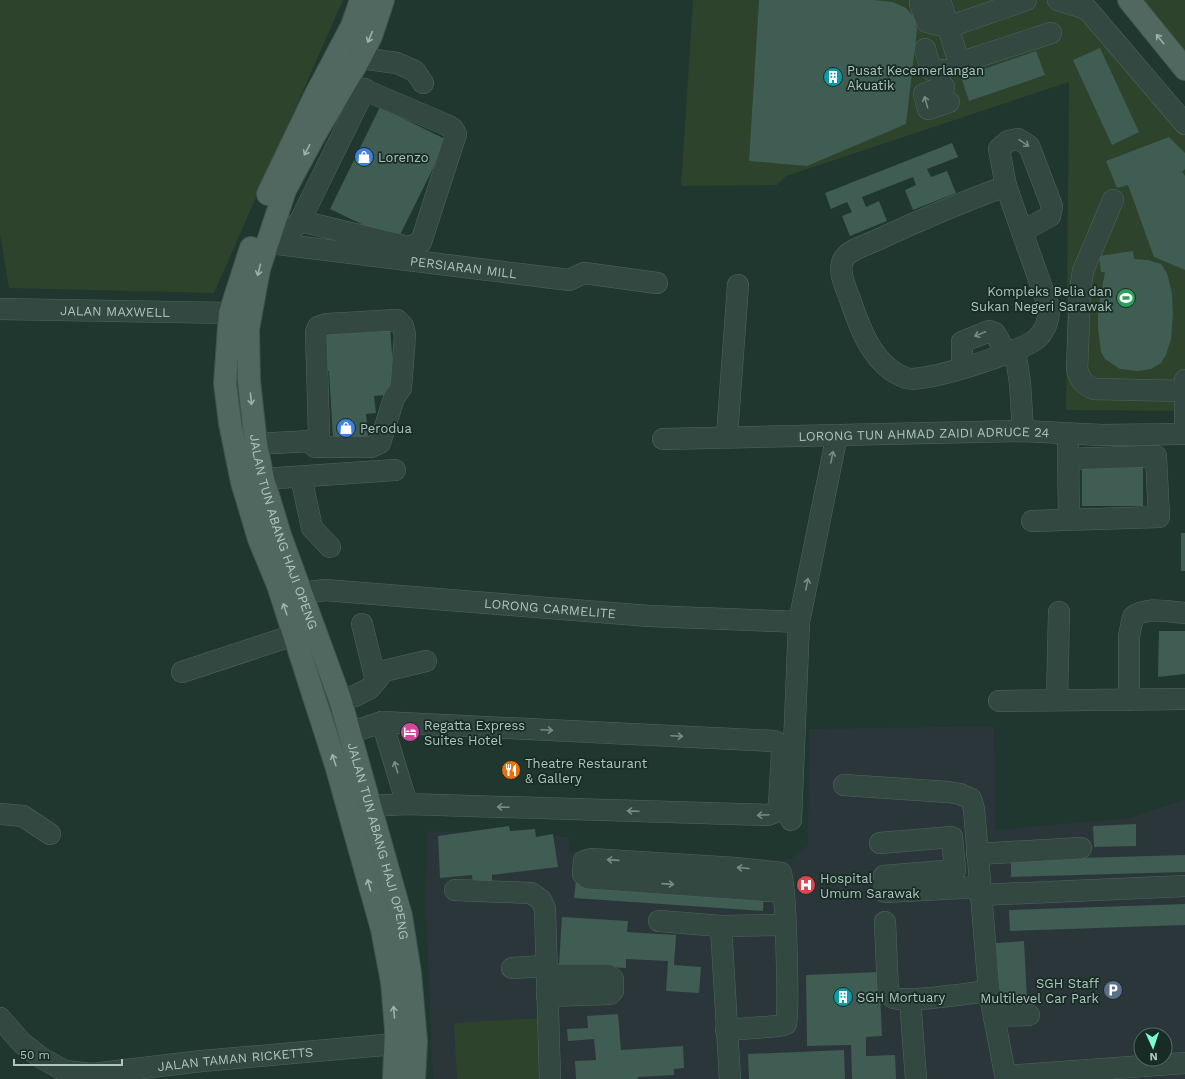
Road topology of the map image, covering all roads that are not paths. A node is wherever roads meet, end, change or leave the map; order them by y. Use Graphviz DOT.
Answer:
graph roads {
  1 [pos="361,0"];
  2 [pos="384,0"];
  3 [pos="920,0"];
  4 [pos="940,0"];
  5 [pos="1026,0"];
  6 [pos="1058,0"];
  7 [pos="1128,0"];
  8 [pos="948,27"];
  9 [pos="1051,33"];
  10 [pos="925,49"];
  11 [pos="360,58"];
  12 [pos="1185,69"];
  13 [pos="423,82"];
  14 [pos="355,86"];
  15 [pos="950,87"];
  16 [pos="1185,124"];
  17 [pos="1006,186"];
  18 [pos="1113,200"];
  19 [pos="300,221"];
  20 [pos="1023,231"];
  21 [pos="274,243"];
  22 [pos="656,283"];
  23 [pos="738,286"];
  24 [pos="0,309"];
  25 [pos="230,313"];
  26 [pos="1010,351"];
  27 [pos="1185,380"];
  28 [pos="1185,391"];
  29 [pos="1185,425"];
  30 [pos="1023,431"];
  31 [pos="1068,434"];
  32 [pos="1185,434"];
  33 [pos="837,435"];
  34 [pos="1155,435"];
  35 [pos="727,436"];
  36 [pos="663,439"];
  37 [pos="311,440"];
  38 [pos="256,444"];
  39 [pos="1156,456"];
  40 [pos="1068,459"];
  41 [pos="395,470"];
  42 [pos="301,477"];
  43 [pos="262,479"];
  44 [pos="1069,519"];
  45 [pos="1032,521"];
  46 [pos="330,547"];
  47 [pos="302,593"];
  48 [pos="1059,612"];
  49 [pos="1185,613"];
  50 [pos="799,622"];
  51 [pos="362,624"];
  52 [pos="294,635"];
  53 [pos="426,661"];
  54 [pos="182,672"];
  55 [pos="376,680"];
  56 [pos="340,699"];
  57 [pos="1185,699"];
  58 [pos="1057,700"];
  59 [pos="1129,700"];
  60 [pos="999,701"];
  61 [pos="382,722"];
  62 [pos="349,733"];
  63 [pos="844,785"];
  64 [pos="407,804"];
  65 [pos="370,806"];
  66 [pos="0,814"];
  67 [pos="791,820"];
  68 [pos="50,834"];
  69 [pos="880,843"];
  70 [pos="1081,848"];
  71 [pos="955,870"];
  72 [pos="979,876"];
  73 [pos="1185,886"];
  74 [pos="455,890"];
  75 [pos="784,892"];
  76 [pos="659,921"];
  77 [pos="885,922"];
  78 [pos="785,924"];
  79 [pos="721,926"];
  80 [pos="512,968"];
  81 [pos="546,970"];
  82 [pos="989,991"];
  83 [pos="547,996"];
  84 [pos="910,999"];
  85 [pos="1029,1015"];
  86 [pos="994,1016"];
  87 [pos="0,1018"];
  88 [pos="726,1030"];
  89 [pos="395,1044"];
  90 [pos="1185,1063"];
  91 [pos="1006,1077"];
  92 [pos="394,1079"];
  93 [pos="414,1079"];
  94 [pos="550,1079"];
  95 [pos="730,1079"];
  96 [pos="916,1079"];
  1 -- 25 [label="main road, JALAN TUN ABANG HAJI OPENG"];
  2 -- 11 [label="main road, JALAN TUN ABANG HAJI OPENG, one-way"];
  3 -- 8 [label="street"];
  4 -- 8 [label="street"];
  5 -- 8 [label="street"];
  6 -- 16 [label="street"];
  12 -- 7 [label="main road, one-way"];
  8 -- 15 [label="street"];
  9 -- 15 [label="street"];
  10 -- 15 [label="street"];
  11 -- 13 [label="street"];
  11 -- 14 [label="main road, JALAN TUN ABANG HAJI OPENG"];
  14 -- 19 [label="street"];
  14 -- 19 [label="street"];
  14 -- 21 [label="main road, JALAN TUN ABANG HAJI OPENG, one-way"];
  17 -- 20 [label="street"];
  17 -- 20 [label="street, one-way"];
  17 -- 26 [label="street"];
  18 -- 28 [label="street"];
  19 -- 21 [label="street"];
  20 -- 26 [label="street"];
  21 -- 22 [label="street, PERSIARAN MILL"];
  21 -- 38 [label="main road, JALAN TUN ABANG HAJI OPENG, one-way"];
  23 -- 35 [label="street"];
  24 -- 25 [label="street, JALAN MAXWELL"];
  52 -- 25 [label="main road, JALAN TUN ABANG HAJI OPENG, one-way"];
  26 -- 30 [label="street"];
  27 -- 28 [label="street"];
  28 -- 29 [label="street"];
  30 -- 31 [label="street, LORONG TUN AHMAD ZAIDI ADRUCE 24"];
  30 -- 33 [label="street, LORONG TUN AHMAD ZAIDI ADRUCE 24"];
  31 -- 34 [label="street, LORONG TUN AHMAD ZAIDI ADRUCE 24"];
  31 -- 40 [label="street"];
  32 -- 34 [label="street, LORONG TUN AHMAD ZAIDI ADRUCE 24"];
  33 -- 35 [label="street, LORONG TUN AHMAD ZAIDI ADRUCE 24"];
  50 -- 33 [label="street, one-way"];
  34 -- 39 [label="street"];
  35 -- 36 [label="street, LORONG TUN AHMAD ZAIDI ADRUCE 24"];
  37 -- 37 [label="street"];
  37 -- 38 [label="street"];
  38 -- 43 [label="main road, JALAN TUN ABANG HAJI OPENG"];
  39 -- 40 [label="street"];
  39 -- 44 [label="street"];
  40 -- 44 [label="street"];
  41 -- 42 [label="street"];
  42 -- 43 [label="street"];
  42 -- 46 [label="street"];
  43 -- 47 [label="main road, JALAN TUN ABANG HAJI OPENG"];
  44 -- 45 [label="street"];
  47 -- 50 [label="street, LORONG CARMELITE"];
  47 -- 56 [label="main road, JALAN TUN ABANG HAJI OPENG"];
  48 -- 58 [label="street"];
  49 -- 59 [label="street"];
  50 -- 67 [label="street"];
  51 -- 55 [label="street"];
  52 -- 54 [label="street"];
  89 -- 52 [label="main road, JALAN TUN ABANG HAJI OPENG, one-way"];
  53 -- 55 [label="street"];
  55 -- 56 [label="street"];
  56 -- 62 [label="main road, JALAN TUN ABANG HAJI OPENG"];
  57 -- 59 [label="street"];
  58 -- 59 [label="street"];
  58 -- 60 [label="street"];
  61 -- 62 [label="street"];
  64 -- 61 [label="street, one-way"];
  61 -- 64 [label="street, one-way"];
  62 -- 65 [label="main road, JALAN TUN ABANG HAJI OPENG"];
  63 -- 72 [label="street"];
  64 -- 65 [label="street"];
  65 -- 93 [label="main road, JALAN TUN ABANG HAJI OPENG"];
  66 -- 68 [label="street"];
  69 -- 71 [label="street"];
  70 -- 72 [label="street"];
  71 -- 72 [label="street"];
  71 -- 72 [label="street"];
  72 -- 73 [label="street"];
  72 -- 82 [label="street"];
  74 -- 81 [label="street"];
  75 -- 75 [label="street, one-way"];
  75 -- 78 [label="street"];
  76 -- 79 [label="street"];
  77 -- 84 [label="street"];
  78 -- 79 [label="street"];
  78 -- 88 [label="street"];
  79 -- 88 [label="street"];
  80 -- 81 [label="street"];
  81 -- 83 [label="street"];
  81 -- 83 [label="street"];
  82 -- 84 [label="street"];
  82 -- 86 [label="street"];
  83 -- 94 [label="street"];
  84 -- 96 [label="street"];
  85 -- 86 [label="street"];
  86 -- 91 [label="street"];
  87 -- 89 [label="street, JALAN TAMAN RICKETTS"];
  88 -- 95 [label="street"];
  89 -- 92 [label="main road, JALAN TUN ABANG HAJI OPENG"];
  90 -- 91 [label="street"];
}
